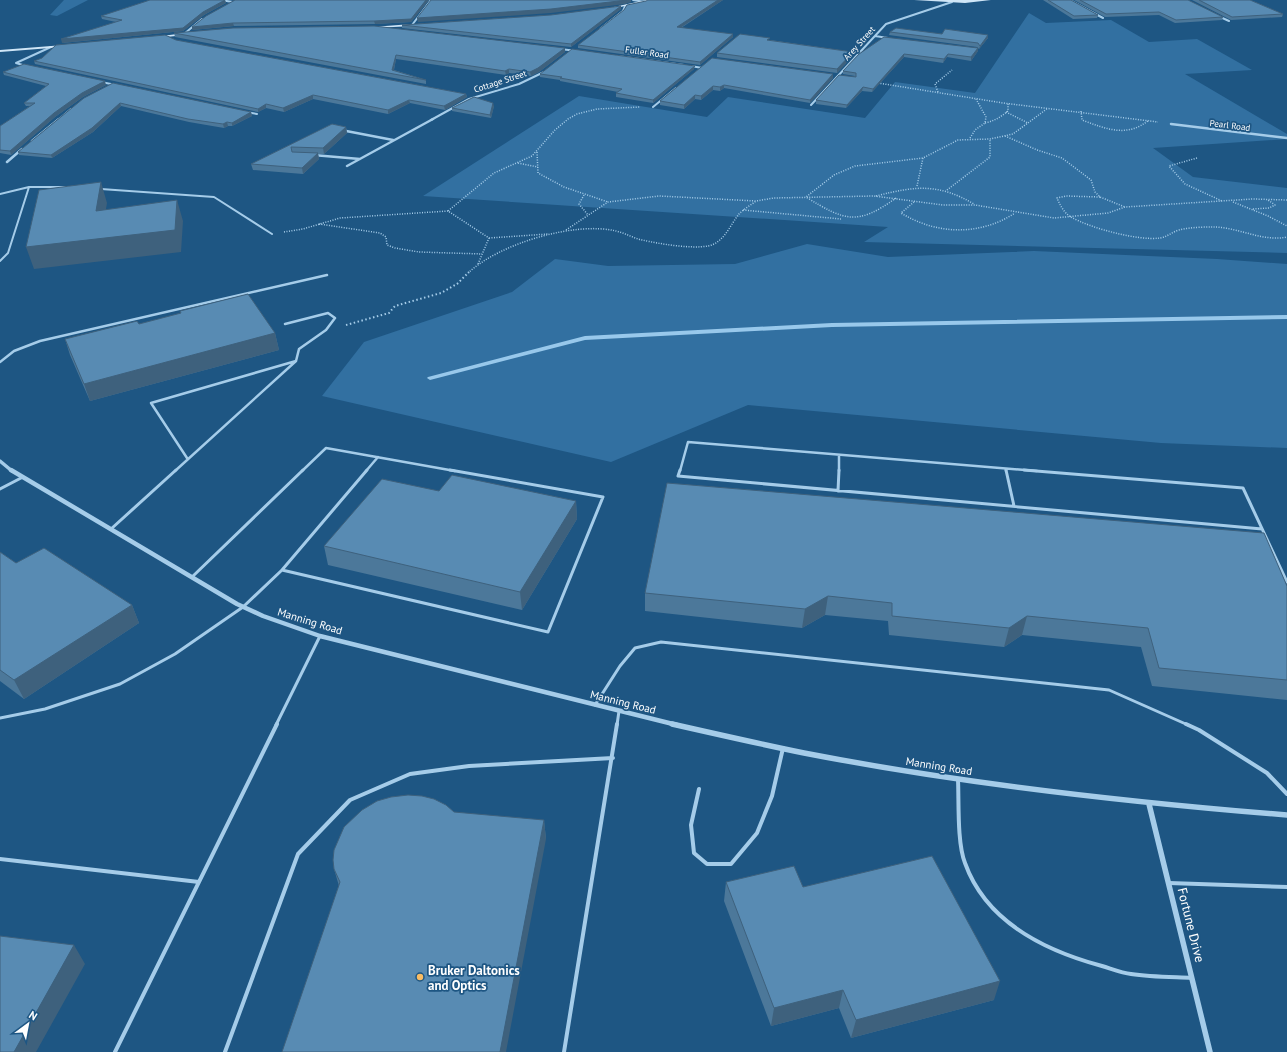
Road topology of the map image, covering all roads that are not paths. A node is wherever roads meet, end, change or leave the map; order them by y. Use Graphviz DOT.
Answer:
graph roads {
  1 [pos="220,0"];
  2 [pos="238,0"];
  3 [pos="431,0"];
  4 [pos="633,0"];
  5 [pos="651,0"];
  6 [pos="916,0"];
  7 [pos="989,0"];
  8 [pos="1070,0"];
  9 [pos="232,2"];
  10 [pos="645,2"];
  11 [pos="952,2"];
  12 [pos="227,5"];
  13 [pos="625,6"];
  14 [pos="607,9"];
  15 [pos="1215,14"];
  16 [pos="205,17"];
  17 [pos="1103,18"];
  18 [pos="1229,21"];
  19 [pos="417,24"];
  20 [pos="412,25"];
  21 [pos="372,28"];
  22 [pos="388,30"];
  23 [pos="191,33"];
  24 [pos="594,33"];
  25 [pos="184,34"];
  26 [pos="167,36"];
  27 [pos="875,36"];
  28 [pos="152,38"];
  29 [pos="889,38"];
  30 [pos="172,40"];
  31 [pos="67,46"];
  32 [pos="578,46"];
  33 [pos="51,47"];
  34 [pos="556,48"];
  35 [pos="572,50"];
  36 [pos="0,51"];
  37 [pos="584,51"];
  38 [pos="567,54"];
  39 [pos="614,55"];
  40 [pos="708,63"];
  41 [pos="29,67"];
  42 [pos="702,68"];
  43 [pos="547,70"];
  44 [pos="696,72"];
  45 [pos="830,75"];
  46 [pos="838,76"];
  47 [pos="843,77"];
  48 [pos="98,81"];
  49 [pos="113,84"];
  50 [pos="121,86"];
  51 [pos="678,86"];
  52 [pos="107,87"];
  53 [pos="468,95"];
  54 [pos="475,96"];
  55 [pos="77,105"];
  56 [pos="811,105"];
  57 [pos="653,107"];
  58 [pos="242,111"];
  59 [pos="257,114"];
  60 [pos="1172,124"];
  61 [pos="336,128"];
  62 [pos="1287,138"];
  63 [pos="394,140"];
  64 [pos="307,155"];
  65 [pos="360,159"];
  66 [pos="7,162"];
  67 [pos="346,166"];
  68 [pos="28,187"];
  69 [pos="75,188"];
  70 [pos="98,189"];
  71 [pos="0,194"];
  72 [pos="272,234"];
  73 [pos="0,261"];
  74 [pos="327,275"];
  75 [pos="285,324"];
  76 [pos="296,361"];
  77 [pos="0,362"];
  78 [pos="839,455"];
  79 [pos="378,457"];
  80 [pos="187,458"];
  81 [pos="0,461"];
  82 [pos="1006,469"];
  83 [pos="24,477"];
  84 [pos="0,489"];
  85 [pos="838,491"];
  86 [pos="1014,506"];
  87 [pos="111,529"];
  88 [pos="1262,529"];
  89 [pos="282,570"];
  90 [pos="192,577"];
  91 [pos="1287,582"];
  92 [pos="243,607"];
  93 [pos="320,636"];
  94 [pos="595,705"];
  95 [pos="619,711"];
  96 [pos="0,718"];
  97 [pos="783,748"];
  98 [pos="613,758"];
  99 [pos="958,779"];
  100 [pos="699,789"];
  101 [pos="1287,794"];
  102 [pos="1149,804"];
  103 [pos="1287,815"];
  104 [pos="0,859"];
  105 [pos="199,882"];
  106 [pos="1169,883"];
  107 [pos="1287,887"];
  108 [pos="1192,978"];
  109 [pos="115,1052"];
  110 [pos="225,1052"];
  111 [pos="564,1052"];
  112 [pos="1210,1052"];
  1 -- 9 [label="street"];
  2 -- 9 [label="street"];
  3 -- 20 [label="street"];
  4 -- 10 [label="street"];
  5 -- 10 [label="street"];
  6 -- 11 [label="street"];
  7 -- 11 [label="street"];
  8 -- 17 [label="street"];
  9 -- 12 [label="street"];
  10 -- 13 [label="street"];
  11 -- 27 [label="street, Arey Street"];
  13 -- 14 [label="street"];
  13 -- 24 [label="street"];
  15 -- 18 [label="street"];
  16 -- 25 [label="street"];
  19 -- 20 [label="street"];
  20 -- 21 [label="street"];
  21 -- 22 [label="street"];
  23 -- 25 [label="street"];
  25 -- 26 [label="street"];
  26 -- 28 [label="street"];
  26 -- 30 [label="street"];
  27 -- 29 [label="street"];
  27 -- 46 [label="street, Arey Street"];
  31 -- 33 [label="street"];
  32 -- 35 [label="street"];
  33 -- 36 [label="street"];
  33 -- 41 [label="street"];
  34 -- 35 [label="street"];
  35 -- 37 [label="street"];
  35 -- 38 [label="street"];
  39 -- 42 [label="street, Fuller Road"];
  40 -- 42 [label="street"];
  42 -- 44 [label="street"];
  43 -- 54 [label="street, Cottage Street"];
  45 -- 46 [label="street"];
  46 -- 47 [label="street"];
  46 -- 56 [label="street, Arey Street"];
  48 -- 49 [label="street"];
  49 -- 50 [label="street"];
  49 -- 52 [label="street"];
  51 -- 57 [label="street"];
  53 -- 54 [label="street"];
  54 -- 63 [label="street, Cottage Street"];
  55 -- 66 [label="street"];
  58 -- 59 [label="street"];
  60 -- 62 [label="street, Pearl Road"];
  61 -- 63 [label="street"];
  63 -- 65 [label="street, Cottage Street"];
  64 -- 65 [label="street"];
  65 -- 67 [label="street, Cottage Street"];
  68 -- 69 [label="lane"];
  68 -- 71 [label="lane"];
  68 -- 73 [label="lane"];
  70 -- 72 [label="lane"];
  74 -- 77 [label="lane"];
  75 -- 76 [label="lane"];
  76 -- 80 [label="lane"];
  76 -- 80 [label="lane"];
  78 -- 82 [label="lane"];
  78 -- 85 [label="lane"];
  78 -- 85 [label="lane"];
  79 -- 89 [label="lane"];
  79 -- 89 [label="lane"];
  79 -- 90 [label="lane"];
  80 -- 87 [label="lane"];
  81 -- 83 [label="street, Manning Road"];
  82 -- 86 [label="lane"];
  82 -- 88 [label="lane"];
  83 -- 84 [label="lane"];
  83 -- 87 [label="street, Manning Road"];
  85 -- 86 [label="lane"];
  86 -- 88 [label="lane"];
  87 -- 90 [label="street, Manning Road"];
  88 -- 91 [label="lane"];
  89 -- 92 [label="lane"];
  90 -- 92 [label="street, Manning Road"];
  92 -- 93 [label="street, Manning Road"];
  92 -- 96 [label="lane"];
  93 -- 94 [label="street, Manning Road"];
  93 -- 105 [label="lane"];
  94 -- 95 [label="street, Manning Road"];
  94 -- 101 [label="lane"];
  95 -- 97 [label="street, Manning Road"];
  95 -- 98 [label="lane"];
  97 -- 99 [label="street, Manning Road"];
  97 -- 100 [label="lane"];
  98 -- 110 [label="lane"];
  98 -- 111 [label="lane"];
  99 -- 102 [label="street, Manning Road"];
  99 -- 108 [label="lane"];
  102 -- 103 [label="street, Manning Road"];
  102 -- 106 [label="street, Fortune Drive"];
  104 -- 105 [label="lane"];
  105 -- 109 [label="lane"];
  106 -- 107 [label="lane"];
  106 -- 108 [label="street, Fortune Drive"];
  108 -- 112 [label="street, Fortune Drive"];
}
